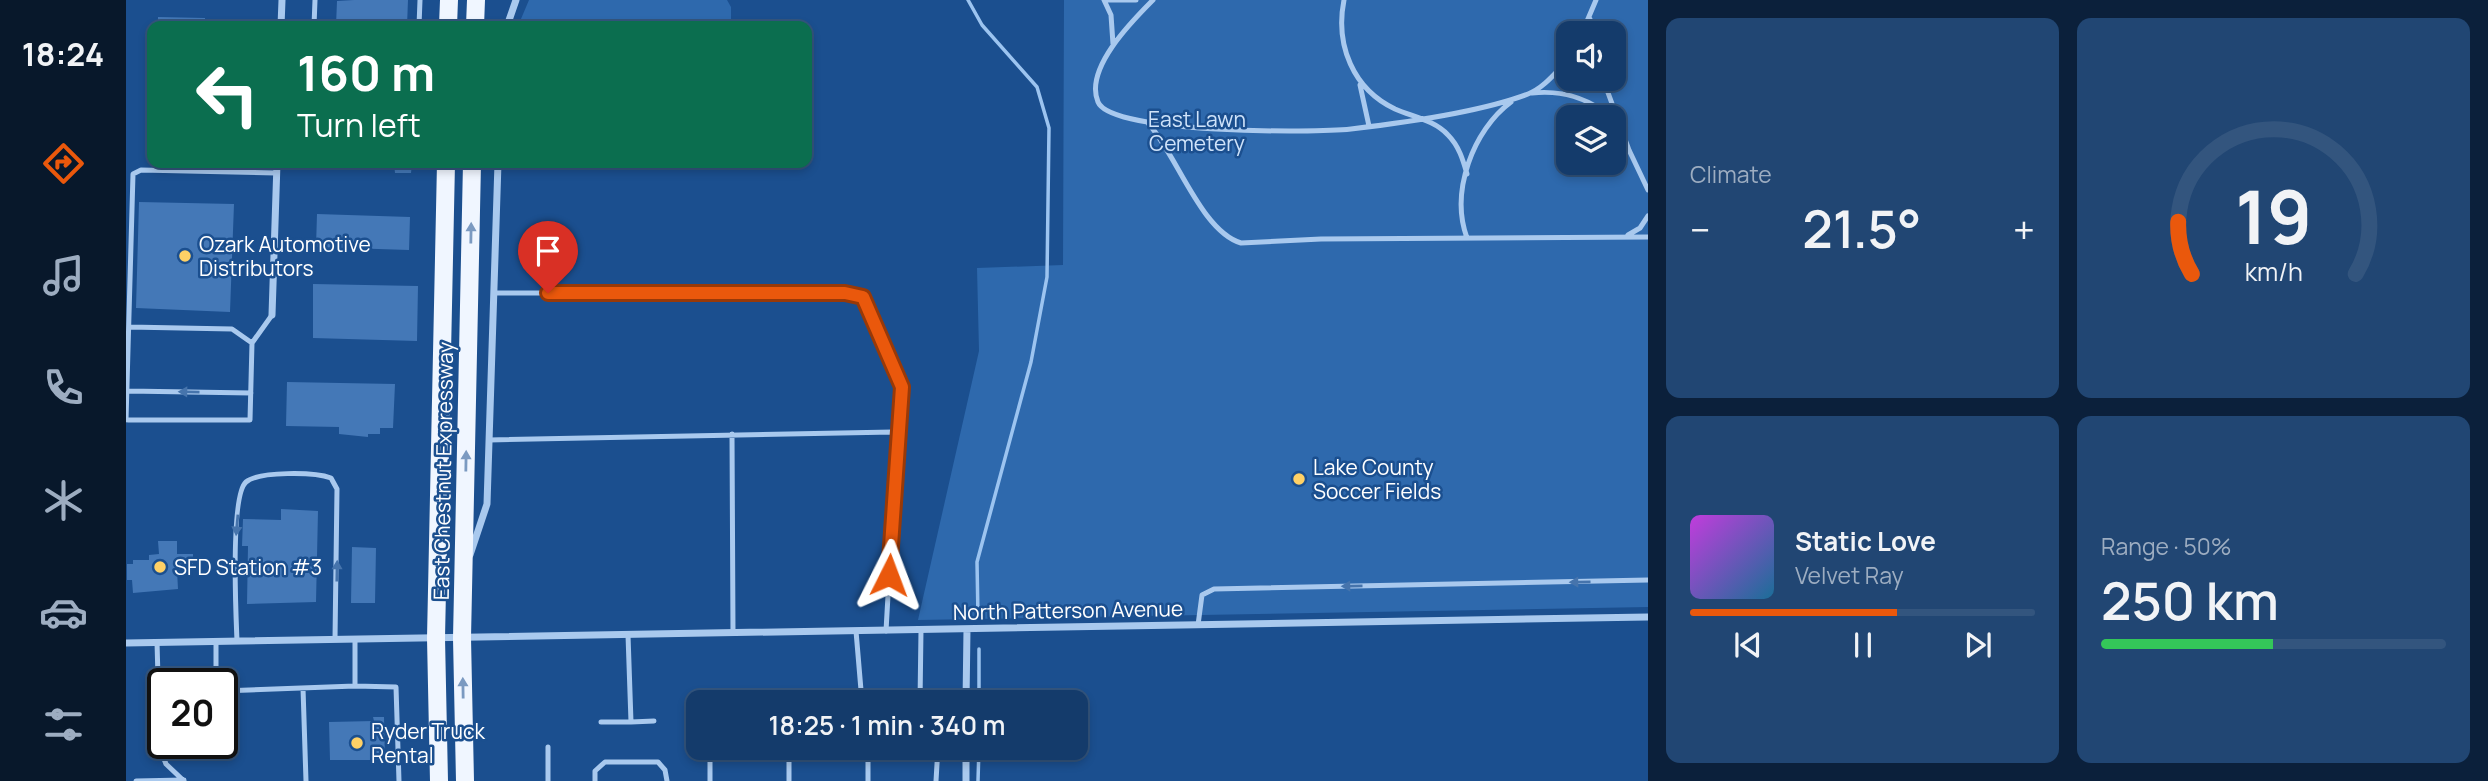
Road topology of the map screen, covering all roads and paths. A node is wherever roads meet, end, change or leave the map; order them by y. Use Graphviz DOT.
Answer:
graph roads {
  1 [pos="282,0"];
  2 [pos="314,0"];
  3 [pos="420,0"];
  4 [pos="449,0"];
  5 [pos="476,0"];
  6 [pos="516,0"];
  7 [pos="1106,0"];
  8 [pos="1136,0"];
  9 [pos="1153,0"];
  10 [pos="1344,0"];
  11 [pos="1596,0"];
  12 [pos="1590,16"];
  13 [pos="281,21"];
  14 [pos="314,21"];
  15 [pos="419,21"];
  16 [pos="448,21"];
  17 [pos="475,21"];
  18 [pos="510,21"];
  19 [pos="1588,21"];
  20 [pos="1590,21"];
  21 [pos="1113,45"];
  22 [pos="1556,71"];
  23 [pos="1356,76"];
  24 [pos="1532,93"];
  25 [pos="1516,98"];
  26 [pos="1593,105"];
  27 [pos="1419,118"];
  28 [pos="1148,123"];
  29 [pos="1370,126"];
  30 [pos="1626,139"];
  31 [pos="276,168"];
  32 [pos="446,168"];
  33 [pos="472,168"];
  34 [pos="498,168"];
  35 [pos="126,172"];
  36 [pos="276,173"];
  37 [pos="133,174"];
  38 [pos="1467,174"];
  39 [pos="1648,190"];
  40 [pos="1648,216"];
  41 [pos="1626,237"];
  42 [pos="1648,237"];
  43 [pos="1467,238"];
  44 [pos="494,293"];
  45 [pos="272,315"];
  46 [pos="129,327"];
  47 [pos="252,343"];
  48 [pos="127,366"];
  49 [pos="128,391"];
  50 [pos="251,393"];
  51 [pos="127,420"];
  52 [pos="732,434"];
  53 [pos="897,436"];
  54 [pos="489,440"];
  55 [pos="464,572"];
  56 [pos="1648,580"];
  57 [pos="1648,617"];
  58 [pos="1198,625"];
  59 [pos="967,629"];
  60 [pos="921,630"];
  61 [pos="856,631"];
  62 [pos="886,631"];
  63 [pos="733,633"];
  64 [pos="628,635"];
  65 [pos="436,638"];
  66 [pos="462,638"];
  67 [pos="335,639"];
  68 [pos="355,639"];
  69 [pos="237,641"];
  70 [pos="157,642"];
  71 [pos="216,642"];
  72 [pos="126,643"];
  73 [pos="216,668"];
  74 [pos="355,686"];
  75 [pos="303,688"];
  76 [pos="238,690"];
  77 [pos="861,690"];
  78 [pos="920,690"];
  79 [pos="966,690"];
  80 [pos="654,721"];
  81 [pos="601,722"];
  82 [pos="631,722"];
  83 [pos="548,747"];
  84 [pos="710,760"];
  85 [pos="789,760"];
  86 [pos="867,760"];
  87 [pos="937,760"];
  88 [pos="966,760"];
  89 [pos="184,780"];
  90 [pos="136,781"];
  91 [pos="306,781"];
  92 [pos="399,781"];
  93 [pos="439,781"];
  94 [pos="465,781"];
  95 [pos="548,781"];
  96 [pos="595,781"];
  97 [pos="667,781"];
  98 [pos="710,781"];
  99 [pos="789,781"];
  100 [pos="868,781"];
  101 [pos="936,781"];
  102 [pos="966,781"];
  1 -- 13 [label="street"];
  2 -- 14 [label="lane"];
  3 -- 15 [label="lane"];
  4 -- 16 [label="main road"];
  5 -- 17 [label="main road"];
  6 -- 18 [label="street"];
  7 -- 8 [label="lane"];
  7 -- 21 [label="lane"];
  9 -- 21 [label="lane"];
  10 -- 23 [label="lane"];
  11 -- 12 [label="lane"];
  12 -- 19 [label="lane"];
  12 -- 20 [label="lane"];
  21 -- 28 [label="lane"];
  22 -- 24 [label="lane"];
  23 -- 27 [label="lane"];
  23 -- 29 [label="lane"];
  24 -- 25 [label="lane"];
  24 -- 26 [label="lane"];
  25 -- 27 [label="lane"];
  25 -- 38 [label="lane"];
  27 -- 29 [label="lane"];
  27 -- 38 [label="lane"];
  28 -- 29 [label="lane"];
  28 -- 43 [label="lane"];
  30 -- 39 [label="lane"];
  31 -- 36 [label="street"];
  32 -- 65 [label="main road, East Chestnut Expressway"];
  55 -- 33 [label="main road, East Chestnut Expressway, one-way"];
  34 -- 44 [label="street"];
  35 -- 37 [label="lane"];
  36 -- 37 [label="lane"];
  36 -- 45 [label="street"];
  37 -- 46 [label="lane"];
  38 -- 43 [label="lane"];
  40 -- 41 [label="lane"];
  41 -- 42 [label="lane"];
  41 -- 43 [label="lane"];
  44 -- 53 [label="lane"];
  44 -- 54 [label="street"];
  45 -- 47 [label="lane"];
  46 -- 47 [label="lane"];
  46 -- 48 [label="lane"];
  47 -- 50 [label="lane"];
  48 -- 49 [label="lane"];
  50 -- 49 [label="lane, one-way"];
  49 -- 51 [label="lane"];
  50 -- 51 [label="lane"];
  52 -- 53 [label="lane"];
  52 -- 54 [label="lane"];
  52 -- 63 [label="lane"];
  53 -- 62 [label="lane"];
  54 -- 55 [label="street"];
  55 -- 66 [label="main road, East Chestnut Expressway"];
  56 -- 58 [label="lane, one-way"];
  57 -- 58 [label="street, North Patterson Avenue"];
  58 -- 59 [label="street, North Patterson Avenue"];
  59 -- 60 [label="street, North Patterson Avenue"];
  59 -- 79 [label="street"];
  60 -- 62 [label="street, North Patterson Avenue"];
  60 -- 78 [label="lane"];
  61 -- 62 [label="street, North Patterson Avenue"];
  61 -- 63 [label="street, North Patterson Avenue"];
  61 -- 77 [label="lane"];
  63 -- 64 [label="street, North Patterson Avenue"];
  64 -- 66 [label="street, North Patterson Avenue"];
  64 -- 82 [label="lane"];
  65 -- 66 [label="street, North Patterson Avenue"];
  65 -- 68 [label="street, North Patterson Avenue"];
  65 -- 93 [label="main road, East Chestnut Expressway"];
  94 -- 66 [label="main road, East Chestnut Expressway, one-way"];
  67 -- 68 [label="street, North Patterson Avenue"];
  67 -- 69 [label="street, North Patterson Avenue"];
  67 -- 69 [label="lane, one-way"];
  68 -- 74 [label="lane"];
  69 -- 71 [label="street, North Patterson Avenue"];
  70 -- 71 [label="street, North Patterson Avenue"];
  70 -- 72 [label="street, North Patterson Avenue"];
  70 -- 89 [label="lane"];
  71 -- 73 [label="lane"];
  74 -- 75 [label="lane"];
  74 -- 92 [label="lane"];
  75 -- 76 [label="lane"];
  75 -- 91 [label="lane"];
  80 -- 82 [label="lane"];
  81 -- 82 [label="lane"];
  83 -- 95 [label="lane"];
  84 -- 98 [label="lane"];
  85 -- 99 [label="lane"];
  86 -- 100 [label="lane"];
  87 -- 101 [label="lane"];
  88 -- 102 [label="street"];
  89 -- 90 [label="lane"];
  96 -- 97 [label="lane"];
}
